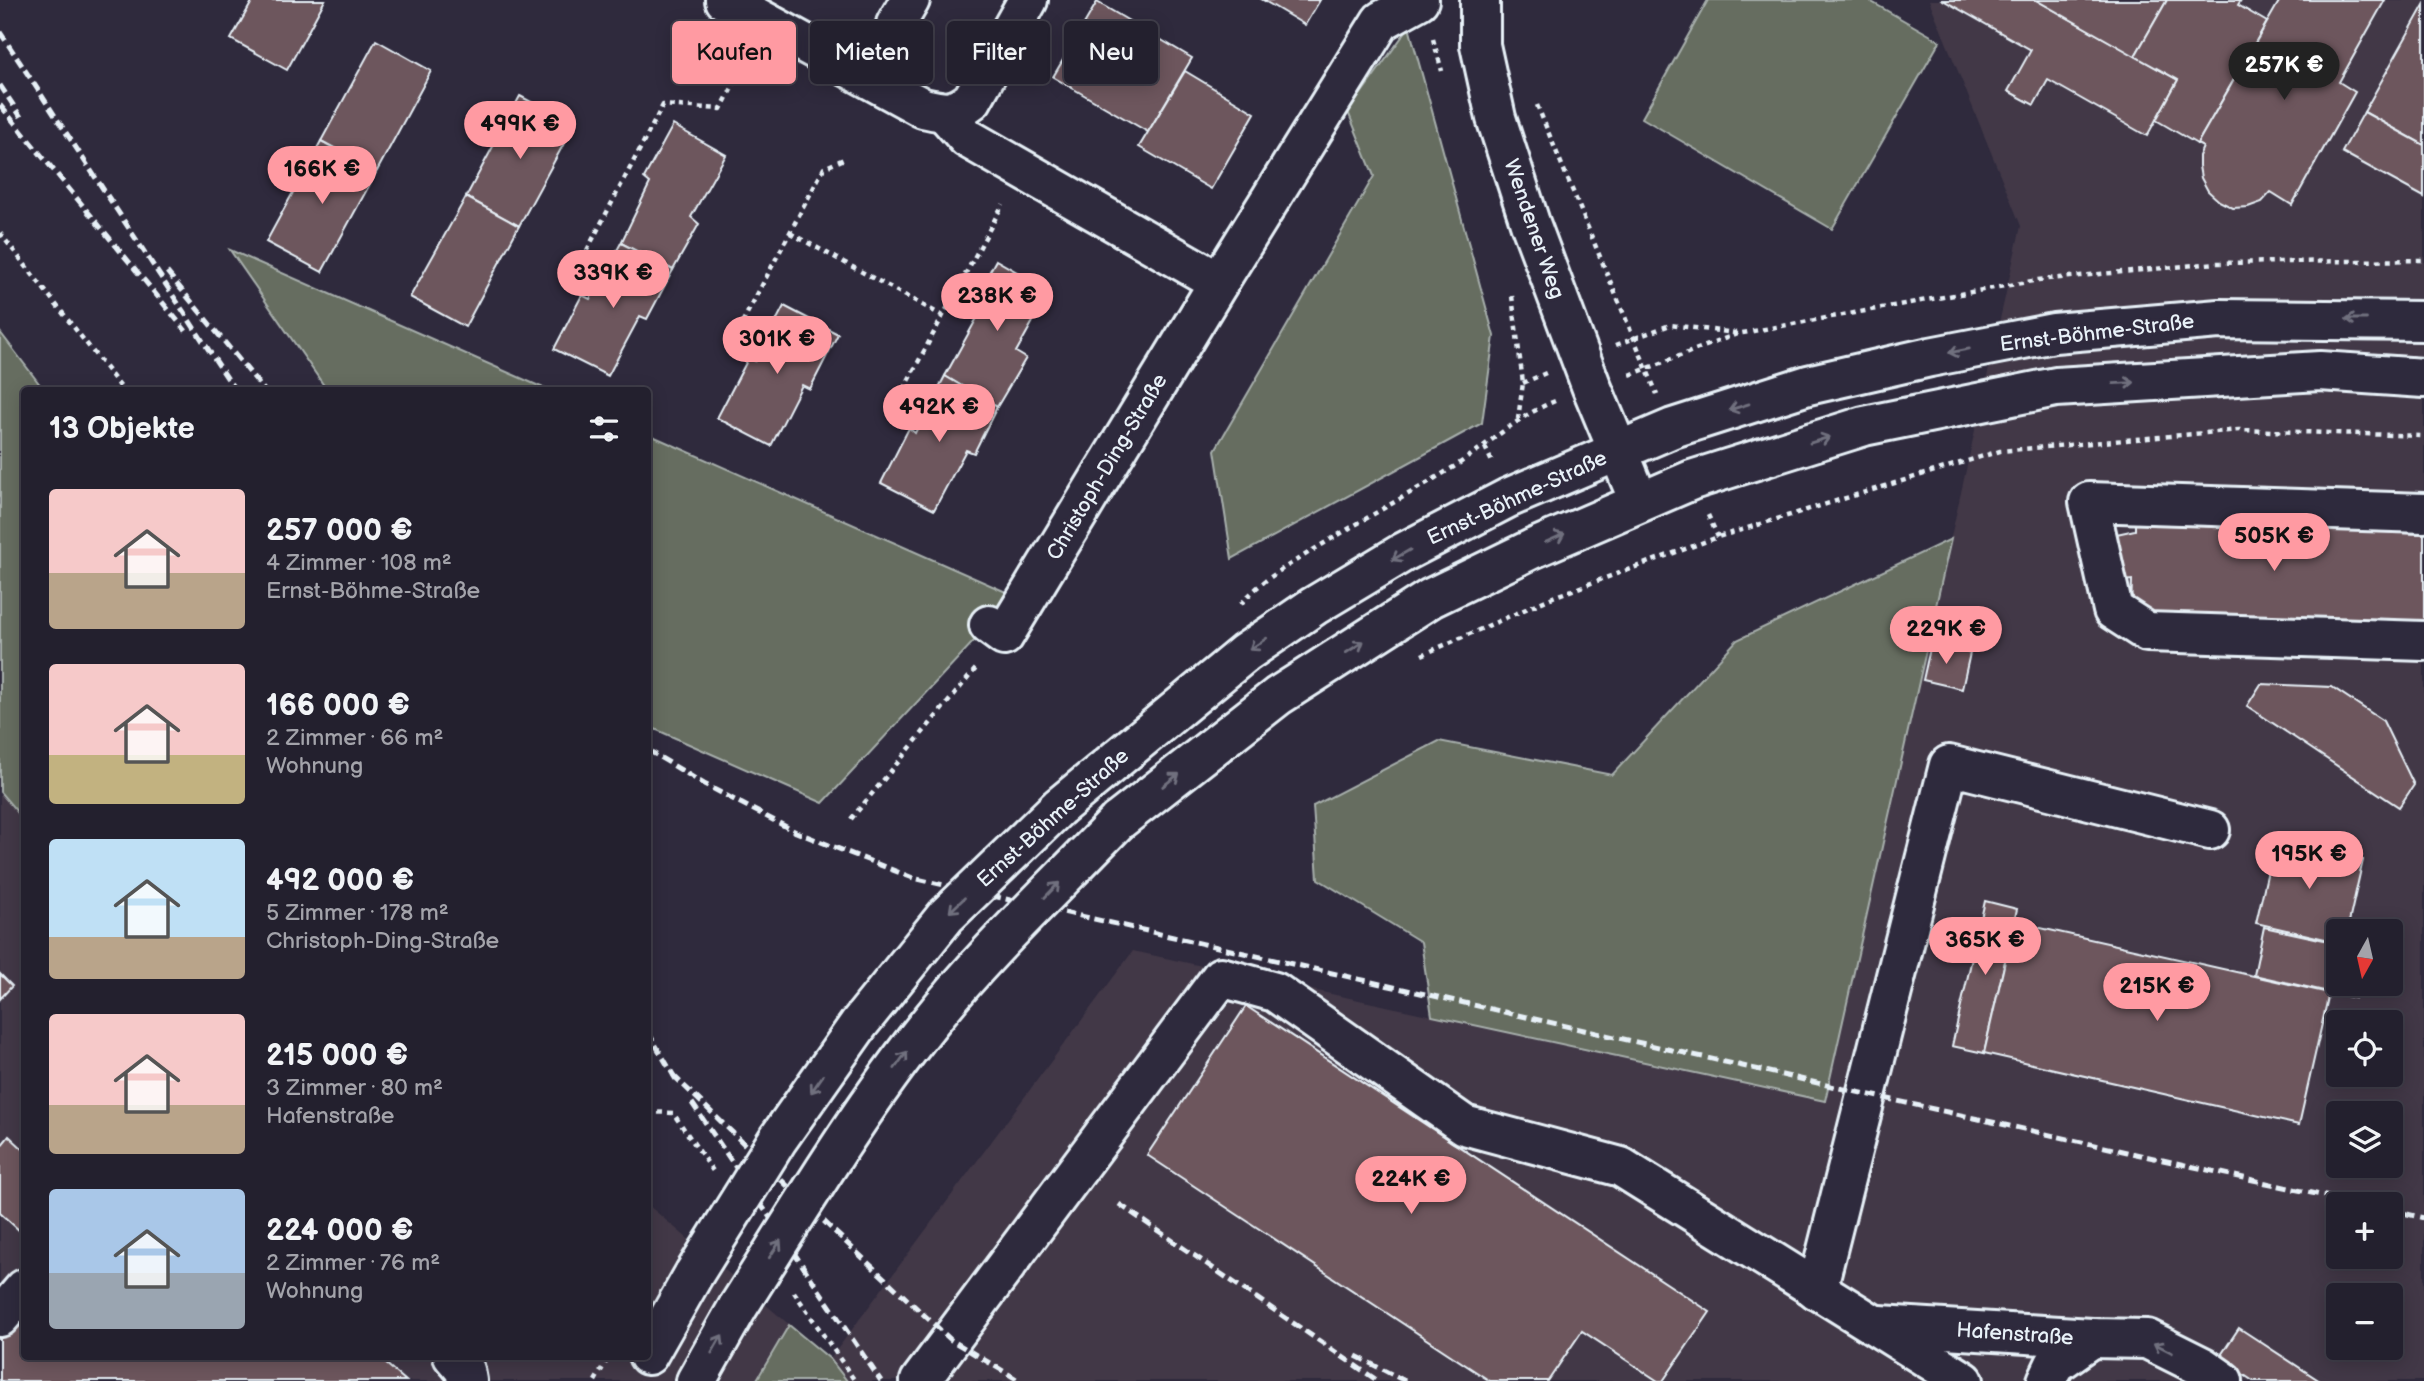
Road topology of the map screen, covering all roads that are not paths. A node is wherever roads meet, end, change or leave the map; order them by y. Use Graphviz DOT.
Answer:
graph roads {
  1 [pos="725,0"];
  2 [pos="1028,0"];
  3 [pos="1419,0"];
  4 [pos="1480,0"];
  5 [pos="945,113"];
  6 [pos="1219,282"];
  7 [pos="2424,321"];
  8 [pos="2424,377"];
  9 [pos="1617,450"];
  10 [pos="1639,501"];
  11 [pos="2424,513"];
  12 [pos="996,630"];
  13 [pos="2424,641"];
  14 [pos="2210,830"];
  15 [pos="1802,1281"];
  16 [pos="21,1292"];
  17 [pos="0,1317"];
  18 [pos="1875,1325"];
  19 [pos="2092,1338"];
  20 [pos="651,1349"];
  21 [pos="456,1360"];
  22 [pos="645,1360"];
  23 [pos="467,1381"];
  24 [pos="633,1381"];
  25 [pos="695,1381"];
  26 [pos="920,1381"];
  27 [pos="1964,1381"];
  28 [pos="2047,1381"];
  29 [pos="2223,1381"];
  1 -- 5 [label="street"];
  2 -- 5 [label="street"];
  3 -- 6 [label="street, Christoph-Ding-Straße"];
  4 -- 9 [label="street, Wendener Weg"];
  5 -- 6 [label="street"];
  6 -- 12 [label="street, Christoph-Ding-Straße"];
  7 -- 9 [label="street, Ernst-Böhme-Straße, one-way"];
  10 -- 8 [label="street, one-way"];
  9 -- 10 [label="street, Ernst-Böhme-Straße"];
  9 -- 20 [label="street, Ernst-Böhme-Straße, one-way, bridge"];
  25 -- 10 [label="street, one-way, bridge"];
  11 -- 13 [label="street"];
  14 -- 15 [label="street"];
  15 -- 18 [label="street, Hafenstraße"];
  15 -- 26 [label="street, Hafenstraße"];
  16 -- 17 [label="street"];
  18 -- 19 [label="street, Hafenstraße"];
  18 -- 27 [label="street, Hafenstraße"];
  19 -- 28 [label="street, Hafenstraße"];
  29 -- 19 [label="street, one-way"];
  21 -- 23 [label="street"];
  22 -- 24 [label="street, Ernst-Böhme-Straße"];
}
